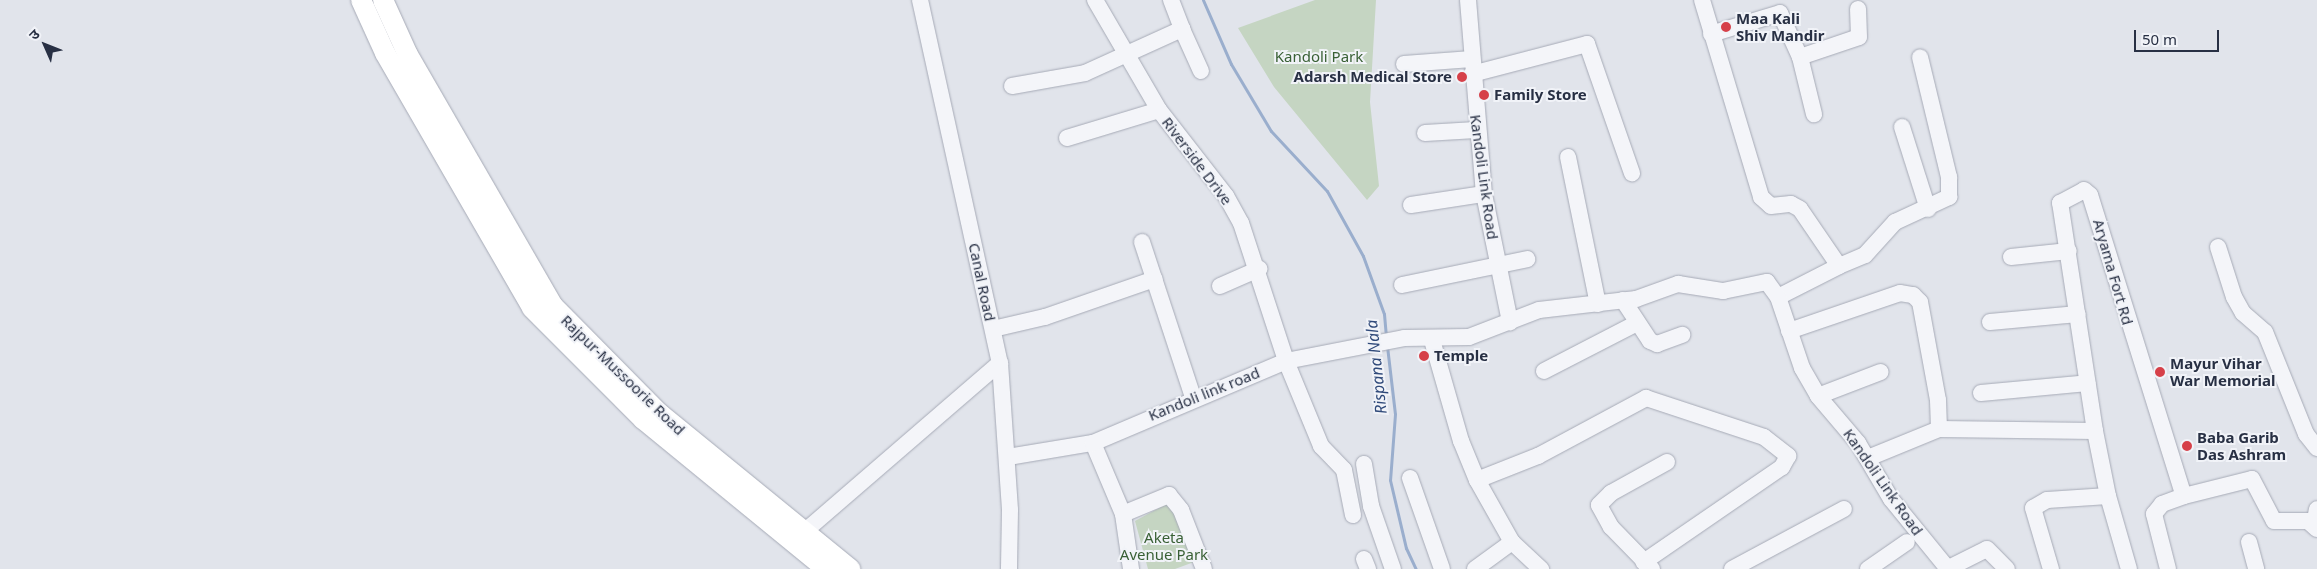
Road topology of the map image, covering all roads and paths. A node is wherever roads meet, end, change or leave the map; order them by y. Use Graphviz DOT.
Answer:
graph roads {
  1 [pos="361,0"];
  2 [pos="383,0"];
  3 [pos="920,0"];
  4 [pos="1095,0"];
  5 [pos="1171,0"];
  6 [pos="1468,0"];
  7 [pos="1702,0"];
  8 [pos="1858,9"];
  9 [pos="1182,29"];
  10 [pos="1711,34"];
  11 [pos="1124,57"];
  12 [pos="1800,57"];
  13 [pos="1920,57"];
  14 [pos="1404,64"];
  15 [pos="1472,67"];
  16 [pos="1201,71"];
  17 [pos="1012,86"];
  18 [pos="1159,110"];
  19 [pos="1814,114"];
  20 [pos="1902,128"];
  21 [pos="1476,130"];
  22 [pos="1425,134"];
  23 [pos="1067,138"];
  24 [pos="1568,157"];
  25 [pos="1632,173"];
  26 [pos="1484,194"];
  27 [pos="1411,205"];
  28 [pos="1928,209"];
  29 [pos="1142,242"];
  30 [pos="2218,247"];
  31 [pos="2069,251"];
  32 [pos="2011,257"];
  33 [pos="1527,259"];
  34 [pos="1498,266"];
  35 [pos="1839,266"];
  36 [pos="1259,269"];
  37 [pos="1155,279"];
  38 [pos="1402,285"];
  39 [pos="1220,286"];
  40 [pos="1778,297"];
  41 [pos="1623,300"];
  42 [pos="1598,304"];
  43 [pos="2078,314"];
  44 [pos="1510,322"];
  45 [pos="1990,322"];
  46 [pos="1637,323"];
  47 [pos="993,329"];
  48 [pos="1789,331"];
  49 [pos="1682,335"];
  50 [pos="1432,340"];
  51 [pos="1286,360"];
  52 [pos="1000,363"];
  53 [pos="1544,371"];
  54 [pos="1881,372"];
  55 [pos="2088,383"];
  56 [pos="1981,393"];
  57 [pos="1818,396"];
  58 [pos="1193,397"];
  59 [pos="1939,429"];
  60 [pos="2095,431"];
  61 [pos="1093,443"];
  62 [pos="2317,448"];
  63 [pos="1008,456"];
  64 [pos="1868,458"];
  65 [pos="1667,462"];
  66 [pos="1364,464"];
  67 [pos="1410,478"];
  68 [pos="1477,480"];
  69 [pos="2108,496"];
  70 [pos="2184,496"];
  71 [pos="1844,509"];
  72 [pos="2317,509"];
  73 [pos="1123,514"];
  74 [pos="1353,515"];
  75 [pos="2316,527"];
  76 [pos="804,532"];
  77 [pos="1512,542"];
  78 [pos="1907,542"];
  79 [pos="2249,542"];
  80 [pos="1648,565"];
  81 [pos="826,569"];
  82 [pos="850,569"];
  83 [pos="1009,569"];
  84 [pos="1131,569"];
  85 [pos="1204,569"];
  86 [pos="1393,569"];
  87 [pos="1442,569"];
  88 [pos="1475,569"];
  89 [pos="1541,569"];
  90 [pos="1732,569"];
  91 [pos="1868,569"];
  92 [pos="1948,569"];
  93 [pos="2007,569"];
  94 [pos="2052,569"];
  95 [pos="2129,569"];
  96 [pos="2168,569"];
  97 [pos="2256,569"];
  1 -- 81 [label="main road, Rajpur-Mussoorie Road"];
  2 -- 76 [label="main road, Rajpur-Mussoorie Road"];
  3 -- 47 [label="street, Canal Road"];
  4 -- 11 [label="street, Riverside Drive"];
  5 -- 9 [label="street"];
  6 -- 15 [label="street, Kandoli Link Road"];
  7 -- 10 [label="street"];
  8 -- 12 [label="street"];
  9 -- 11 [label="street"];
  9 -- 16 [label="street"];
  10 -- 12 [label="street"];
  10 -- 35 [label="street"];
  11 -- 17 [label="street"];
  11 -- 18 [label="street, Riverside Drive"];
  12 -- 19 [label="street"];
  13 -- 28 [label="street"];
  14 -- 15 [label="street"];
  15 -- 21 [label="street, Kandoli Link Road"];
  15 -- 25 [label="street"];
  18 -- 23 [label="street"];
  18 -- 36 [label="street, Riverside Drive"];
  20 -- 28 [label="street"];
  21 -- 22 [label="street"];
  21 -- 26 [label="street, Kandoli Link Road"];
  24 -- 42 [label="street"];
  26 -- 27 [label="street"];
  26 -- 34 [label="street, Kandoli Link Road"];
  28 -- 35 [label="street"];
  29 -- 37 [label="street"];
  30 -- 62 [label="street"];
  31 -- 32 [label="street"];
  31 -- 43 [label="street, Aryama Fort Rd"];
  31 -- 70 [label="street, Aryama Fort Rd"];
  33 -- 34 [label="street"];
  34 -- 38 [label="street"];
  34 -- 44 [label="street, Kandoli Link Road"];
  35 -- 40 [label="street"];
  36 -- 39 [label="street"];
  36 -- 51 [label="street, Riverside Drive"];
  37 -- 47 [label="street"];
  37 -- 58 [label="street"];
  40 -- 41 [label="street"];
  40 -- 48 [label="street, Kandoli Link Road"];
  41 -- 42 [label="street"];
  41 -- 46 [label="street"];
  42 -- 44 [label="street"];
  43 -- 45 [label="street"];
  43 -- 55 [label="street, Aryama Fort Rd"];
  44 -- 50 [label="street"];
  46 -- 49 [label="street"];
  46 -- 53 [label="street"];
  47 -- 52 [label="street, Canal Road"];
  48 -- 57 [label="street, Kandoli Link Road"];
  48 -- 59 [label="street"];
  50 -- 51 [label="street, Kandoli link road"];
  50 -- 68 [label="street"];
  51 -- 58 [label="street, Kandoli link road"];
  51 -- 74 [label="street, Riverside Drive"];
  52 -- 63 [label="street, Canal Road"];
  52 -- 76 [label="street"];
  54 -- 57 [label="street"];
  55 -- 56 [label="street"];
  55 -- 60 [label="street, Aryama Fort Rd"];
  57 -- 64 [label="street, Kandoli Link Road"];
  58 -- 61 [label="street, Kandoli link road"];
  59 -- 60 [label="street"];
  59 -- 64 [label="street"];
  60 -- 69 [label="street, Aryama Fort Rd"];
  61 -- 63 [label="street, Kandoli link road"];
  61 -- 73 [label="street"];
  63 -- 83 [label="street, Canal Road"];
  64 -- 92 [label="street, Kandoli Link Road"];
  65 -- 80 [label="street"];
  66 -- 86 [label="street"];
  67 -- 87 [label="street"];
  68 -- 77 [label="street"];
  68 -- 80 [label="street"];
  69 -- 94 [label="street"];
  69 -- 95 [label="street, Aryama Fort Rd"];
  70 -- 75 [label="street"];
  70 -- 96 [label="street"];
  71 -- 90 [label="street"];
  72 -- 75 [label="street"];
  73 -- 84 [label="street"];
  73 -- 85 [label="street"];
  76 -- 82 [label="main road, Rajpur-Mussoorie Road"];
  77 -- 88 [label="street"];
  77 -- 89 [label="street"];
  78 -- 91 [label="street"];
  79 -- 97 [label="street"];
  92 -- 93 [label="street"];
}
